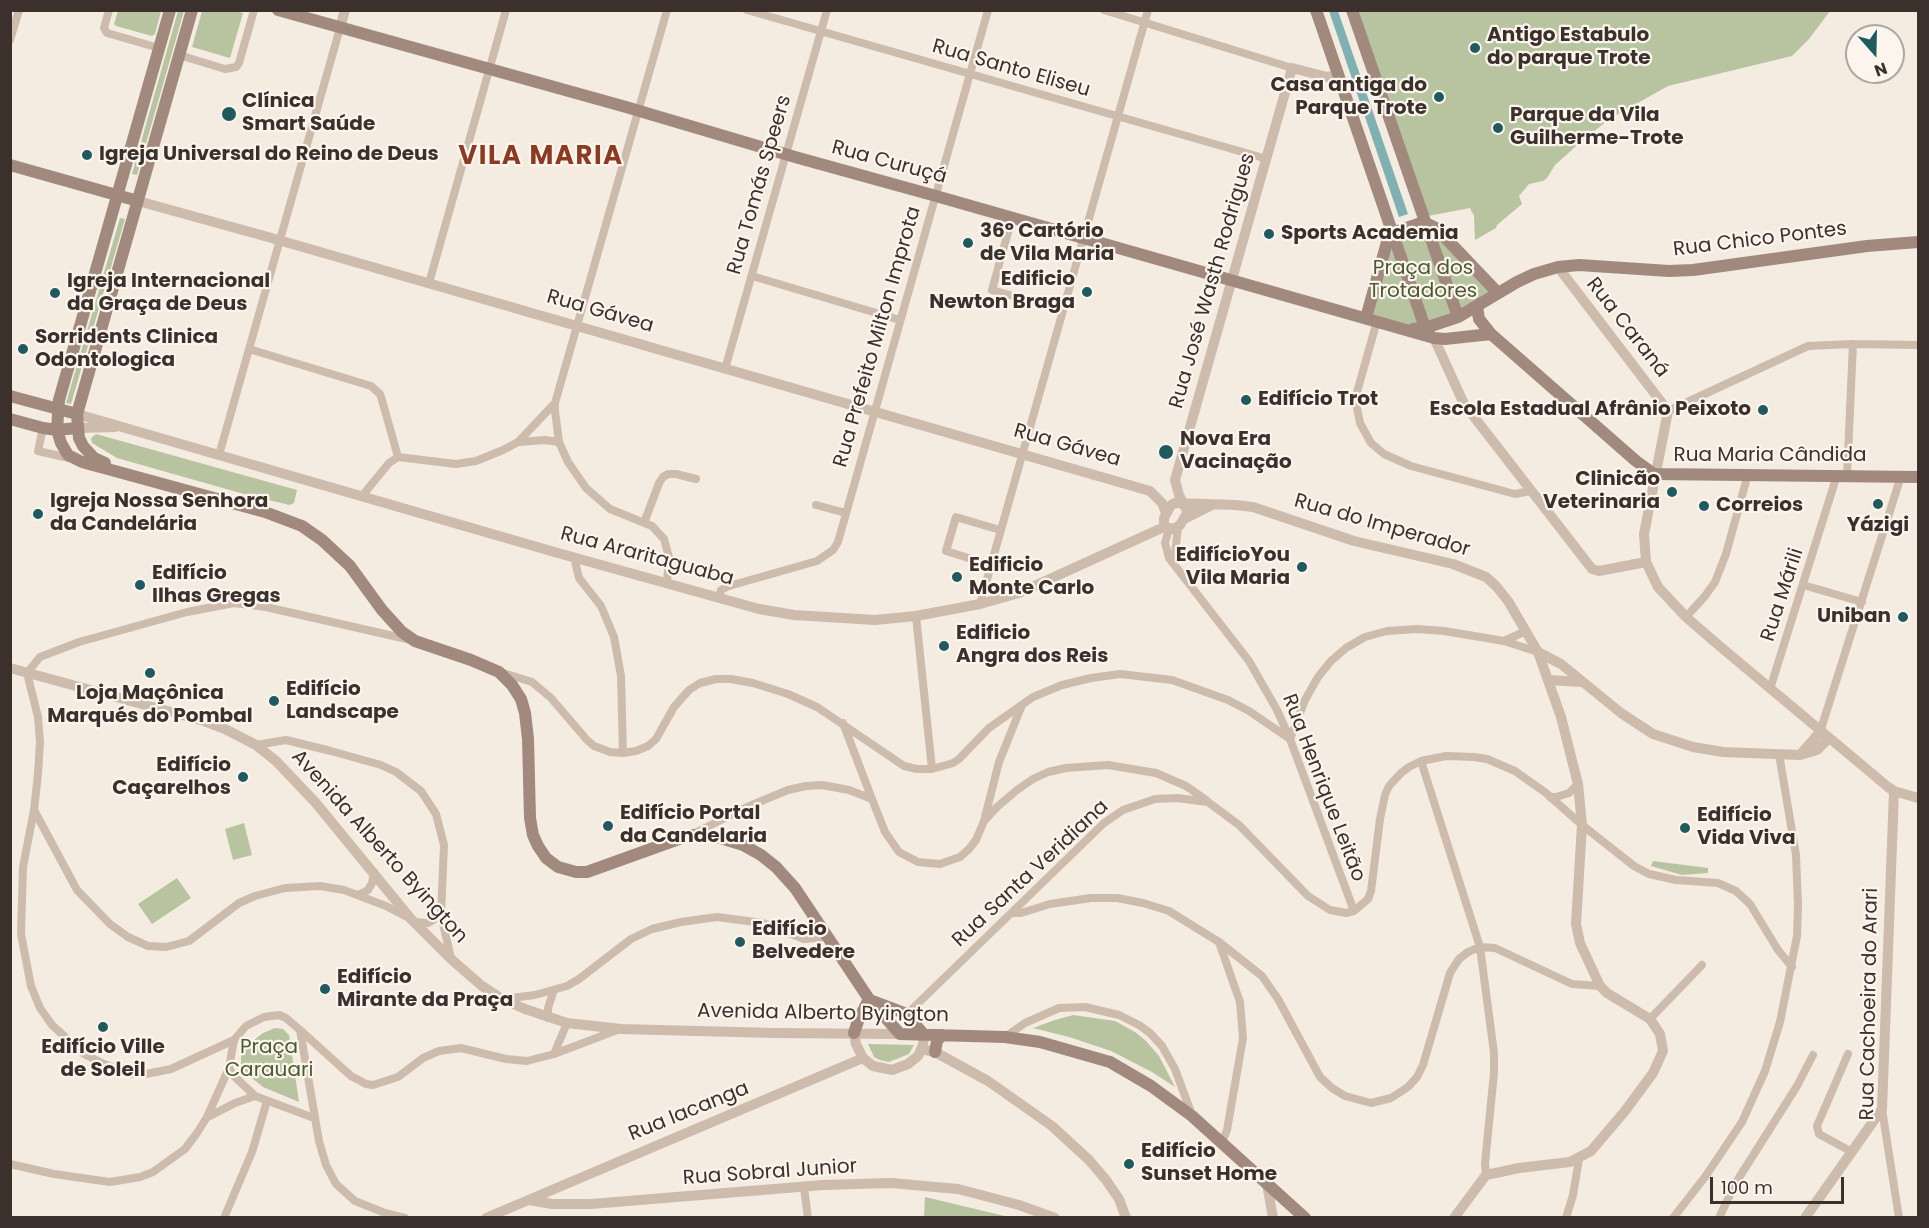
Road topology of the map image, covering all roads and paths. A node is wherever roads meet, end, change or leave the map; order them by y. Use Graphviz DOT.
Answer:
graph roads {
  1 [pos="19,10"];
  2 [pos="109,10"];
  3 [pos="170,10"];
  4 [pos="192,10"];
  5 [pos="254,10"];
  6 [pos="278,10"];
  7 [pos="345,10"];
  8 [pos="506,10"];
  9 [pos="667,10"];
  10 [pos="747,10"];
  11 [pos="827,10"];
  12 [pos="988,10"];
  13 [pos="1104,10"];
  14 [pos="1148,10"];
  15 [pos="1316,10"];
  16 [pos="1352,10"];
  17 [pos="1144,22"];
  18 [pos="340,28"];
  19 [pos="821,32"];
  20 [pos="10,40"];
  21 [pos="159,48"];
  22 [pos="180,55"];
  23 [pos="1292,68"];
  24 [pos="490,69"];
  25 [pos="970,74"];
  26 [pos="1338,75"];
  27 [pos="638,111"];
  28 [pos="1118,117"];
  29 [pos="786,155"];
  30 [pos="1267,159"];
  31 [pos="10,165"];
  32 [pos="118,196"];
  33 [pos="936,196"];
  34 [pos="138,201"];
  35 [pos="1012,218"];
  36 [pos="1424,222"];
  37 [pos="1392,233"];
  38 [pos="1083,238"];
  39 [pos="280,240"];
  40 [pos="1918,242"];
  41 [pos="1558,267"];
  42 [pos="752,276"];
  43 [pos="1232,280"];
  44 [pos="429,283"];
  45 [pos="1497,292"];
  46 [pos="1477,306"];
  47 [pos="1063,310"];
  48 [pos="1458,317"];
  49 [pos="900,320"];
  50 [pos="1372,320"];
  51 [pos="577,326"];
  52 [pos="1425,328"];
  53 [pos="1406,330"];
  54 [pos="1491,334"];
  55 [pos="1434,338"];
  56 [pos="1853,344"];
  57 [pos="1918,345"];
  58 [pos="249,349"];
  59 [pos="724,369"];
  60 [pos="10,396"];
  61 [pos="555,403"];
  62 [pos="57,409"];
  63 [pos="1668,411"];
  64 [pos="874,412"];
  65 [pos="77,414"];
  66 [pos="10,419"];
  67 [pos="118,427"];
  68 [pos="43,428"];
  69 [pos="77,428"];
  70 [pos="57,430"];
  71 [pos="518,442"];
  72 [pos="559,442"];
  73 [pos="1022,453"];
  74 [pos="219,455"];
  75 [pos="398,457"];
  76 [pos="82,462"];
  77 [pos="118,471"];
  78 [pos="1654,474"];
  79 [pos="1748,474"];
  80 [pos="1842,476"];
  81 [pos="1901,476"];
  82 [pos="1918,477"];
  83 [pos="696,479"];
  84 [pos="1164,487"];
  85 [pos="1530,491"];
  86 [pos="362,496"];
  87 [pos="1183,504"];
  88 [pos="816,505"];
  89 [pos="1212,505"];
  90 [pos="846,513"];
  91 [pos="1166,513"];
  92 [pos="644,523"];
  93 [pos="1174,525"];
  94 [pos="1000,530"];
  95 [pos="574,557"];
  96 [pos="1646,562"];
  97 [pos="992,565"];
  98 [pos="667,582"];
  99 [pos="1803,585"];
  100 [pos="719,596"];
  101 [pos="1862,602"];
  102 [pos="981,604"];
  103 [pos="916,616"];
  104 [pos="1686,616"];
  105 [pos="1526,631"];
  106 [pos="415,641"];
  107 [pos="1503,641"];
  108 [pos="1538,652"];
  109 [pos="10,668"];
  110 [pos="499,672"];
  111 [pos="27,673"];
  112 [pos="1548,680"];
  113 [pos="1582,682"];
  114 [pos="1770,689"];
  115 [pos="1022,704"];
  116 [pos="843,722"];
  117 [pos="1825,735"];
  118 [pos="1290,740"];
  119 [pos="256,745"];
  120 [pos="623,753"];
  121 [pos="1779,754"];
  122 [pos="1421,761"];
  123 [pos="932,770"];
  124 [pos="1578,784"];
  125 [pos="1894,791"];
  126 [pos="1550,796"];
  127 [pos="1918,798"];
  128 [pos="872,799"];
  129 [pos="1208,802"];
  130 [pos="34,810"];
  131 [pos="984,821"];
  132 [pos="1582,825"];
  133 [pos="690,835"];
  134 [pos="374,872"];
  135 [pos="358,895"];
  136 [pos="1354,911"];
  137 [pos="1012,913"];
  138 [pos="441,915"];
  139 [pos="413,920"];
  140 [pos="827,937"];
  141 [pos="1219,942"];
  142 [pos="1480,947"];
  143 [pos="451,959"];
  144 [pos="1702,965"];
  145 [pos="1792,966"];
  146 [pos="1600,986"];
  147 [pos="554,990"];
  148 [pos="502,999"];
  149 [pos="869,999"];
  150 [pos="908,1014"];
  151 [pos="548,1018"];
  152 [pos="1650,1019"];
  153 [pos="567,1023"];
  154 [pos="621,1029"];
  155 [pos="300,1030"];
  156 [pos="855,1034"];
  157 [pos="900,1034"];
  158 [pos="924,1035"];
  159 [pos="942,1035"];
  160 [pos="1005,1037"];
  161 [pos="234,1040"];
  162 [pos="321,1047"];
  163 [pos="921,1049"];
  164 [pos="935,1052"];
  165 [pos="304,1054"];
  166 [pos="554,1054"];
  167 [pos="1848,1054"];
  168 [pos="1813,1055"];
  169 [pos="863,1058"];
  170 [pos="228,1068"];
  171 [pos="255,1096"];
  172 [pos="267,1101"];
  173 [pos="1882,1109"];
  174 [pos="1192,1116"];
  175 [pos="207,1117"];
  176 [pos="314,1118"];
  177 [pos="1222,1142"];
  178 [pos="1852,1152"];
  179 [pos="1579,1159"];
  180 [pos="10,1164"];
  181 [pos="1486,1175"];
  182 [pos="1267,1184"];
  183 [pos="804,1188"];
  184 [pos="529,1200"];
  185 [pos="1468,1201"];
  186 [pos="224,1218"];
  187 [pos="405,1218"];
  188 [pos="486,1218"];
  189 [pos="808,1218"];
  190 [pos="1055,1218"];
  191 [pos="1126,1218"];
  192 [pos="1274,1218"];
  193 [pos="1305,1218"];
  194 [pos="1454,1218"];
  195 [pos="1467,1218"];
  196 [pos="1566,1218"];
  197 [pos="1672,1218"];
  198 [pos="1719,1218"];
  199 [pos="1805,1218"];
  200 [pos="1899,1218"];
  1 -- 20 [label="street"];
  2 -- 21 [label="street"];
  3 -- 21 [label="main road"];
  4 -- 22 [label="main road"];
  5 -- 22 [label="street"];
  6 -- 18 [label="main road, Rua Curuçá"];
  7 -- 18 [label="street"];
  8 -- 24 [label="street"];
  9 -- 27 [label="street"];
  10 -- 19 [label="street, Rua Santo Eliseu"];
  11 -- 19 [label="street, Rua Tomás Speers"];
  12 -- 25 [label="street, Rua Prefeito Milton Improta"];
  13 -- 17 [label="street"];
  14 -- 17 [label="street"];
  15 -- 26 [label="main road"];
  16 -- 36 [label="main road"];
  17 -- 23 [label="street"];
  17 -- 28 [label="street"];
  18 -- 24 [label="main road, Rua Curuçá"];
  18 -- 39 [label="street"];
  19 -- 25 [label="street, Rua Santo Eliseu"];
  19 -- 29 [label="street, Rua Tomás Speers"];
  21 -- 32 [label="main road"];
  22 -- 34 [label="main road"];
  23 -- 26 [label="street"];
  23 -- 30 [label="street, Rua José Wasth Rodrigues"];
  24 -- 27 [label="main road, Rua Curuçá"];
  24 -- 44 [label="street"];
  25 -- 28 [label="street, Rua Santo Eliseu"];
  25 -- 33 [label="street, Rua Prefeito Milton Improta"];
  26 -- 37 [label="main road"];
  27 -- 29 [label="main road, Rua Curuçá"];
  27 -- 51 [label="street"];
  28 -- 30 [label="street, Rua Santo Eliseu"];
  28 -- 38 [label="street"];
  29 -- 33 [label="main road, Rua Curuçá"];
  29 -- 42 [label="street, Rua Tomás Speers"];
  30 -- 43 [label="street, Rua José Wasth Rodrigues"];
  31 -- 32 [label="main road, Rua Gávea"];
  32 -- 34 [label="main road, Rua Gávea"];
  32 -- 62 [label="main road"];
  33 -- 35 [label="main road, Rua Curuçá"];
  33 -- 49 [label="street, Rua Prefeito Milton Improta"];
  34 -- 39 [label="street, Rua Gávea"];
  34 -- 65 [label="main road"];
  35 -- 38 [label="main road, Rua Curuçá"];
  35 -- 47 [label="street"];
  36 -- 37 [label="main road"];
  36 -- 45 [label="main road"];
  36 -- 48 [label="main road"];
  37 -- 50 [label="main road"];
  37 -- 52 [label="main road"];
  38 -- 43 [label="main road, Rua Curuçá"];
  38 -- 47 [label="street"];
  39 -- 44 [label="street, Rua Gávea"];
  39 -- 58 [label="street"];
  40 -- 41 [label="main road, Rua Chico Pontes"];
  41 -- 45 [label="main road, Rua Chico Pontes"];
  41 -- 63 [label="street, Rua Caraná"];
  42 -- 49 [label="street"];
  42 -- 59 [label="street, Rua Tomás Speers"];
  43 -- 50 [label="main road, Rua Curuçá"];
  43 -- 84 [label="street, Rua José Wasth Rodrigues"];
  44 -- 51 [label="street, Rua Gávea"];
  45 -- 46 [label="main road, Rua Chico Pontes"];
  46 -- 48 [label="main road, Rua Chico Pontes"];
  46 -- 54 [label="main road, Rua Maria Cândida"];
  47 -- 73 [label="street"];
  48 -- 52 [label="main road, Rua Chico Pontes"];
  49 -- 64 [label="street, Rua Prefeito Milton Improta"];
  50 -- 53 [label="main road, Rua Curuçá"];
  50 -- 85 [label="street"];
  51 -- 59 [label="street, Rua Gávea"];
  51 -- 61 [label="street"];
  52 -- 53 [label="main road, Rua Chico Pontes"];
  52 -- 55 [label="main road"];
  53 -- 55 [label="main road, Rua Curuçá"];
  54 -- 55 [label="main road, Rua Curuçá"];
  54 -- 78 [label="main road, Rua Maria Cândida"];
  55 -- 85 [label="street"];
  56 -- 57 [label="street"];
  56 -- 63 [label="street"];
  56 -- 80 [label="street, Rua Márili"];
  58 -- 74 [label="street"];
  58 -- 75 [label="street"];
  59 -- 64 [label="street, Rua Gávea"];
  60 -- 62 [label="main road, Rua Araritaguaba"];
  61 -- 71 [label="street"];
  61 -- 72 [label="street"];
  62 -- 65 [label="main road, Rua Araritaguaba"];
  62 -- 70 [label="main road"];
  63 -- 78 [label="street"];
  64 -- 73 [label="street, Rua Gávea"];
  64 -- 90 [label="street, Rua Prefeito Milton Improta"];
  65 -- 67 [label="street, Rua Araritaguaba"];
  65 -- 69 [label="main road"];
  66 -- 68 [label="main road, Rua Araritaguaba"];
  67 -- 69 [label="street, Rua Araritaguaba"];
  67 -- 74 [label="street, Rua Araritaguaba"];
  68 -- 70 [label="main road, Rua Araritaguaba"];
  68 -- 76 [label="street"];
  69 -- 70 [label="main road, Rua Araritaguaba"];
  69 -- 77 [label="main road"];
  70 -- 76 [label="main road"];
  71 -- 72 [label="street"];
  71 -- 75 [label="street"];
  72 -- 92 [label="street"];
  73 -- 84 [label="street, Rua Gávea"];
  73 -- 94 [label="street"];
  74 -- 86 [label="street, Rua Araritaguaba"];
  75 -- 86 [label="street"];
  76 -- 77 [label="main road"];
  77 -- 106 [label="main road"];
  78 -- 79 [label="main road, Rua Maria Cândida"];
  78 -- 96 [label="street"];
  79 -- 80 [label="main road, Rua Maria Cândida"];
  79 -- 104 [label="street"];
  80 -- 81 [label="main road, Rua Maria Cândida"];
  80 -- 99 [label="street, Rua Márili"];
  81 -- 82 [label="main road, Rua Maria Cândida"];
  81 -- 101 [label="street"];
  83 -- 92 [label="street"];
  84 -- 87 [label="street"];
  84 -- 91 [label="street"];
  85 -- 96 [label="street"];
  86 -- 95 [label="street, Rua Araritaguaba"];
  87 -- 89 [label="street, Rua do Imperador"];
  87 -- 91 [label="street"];
  87 -- 93 [label="street"];
  88 -- 90 [label="street"];
  89 -- 93 [label="street, Rua do Imperador"];
  89 -- 105 [label="street, Rua do Imperador"];
  90 -- 100 [label="street, Rua Prefeito Milton Improta"];
  91 -- 93 [label="street"];
  92 -- 98 [label="street"];
  93 -- 102 [label="street, Rua Araritaguaba"];
  93 -- 118 [label="street, Rua Henrique Leitão"];
  94 -- 97 [label="street"];
  94 -- 97 [label="street"];
  95 -- 98 [label="street, Rua Araritaguaba"];
  95 -- 120 [label="street"];
  96 -- 104 [label="street"];
  97 -- 102 [label="street"];
  98 -- 100 [label="street, Rua Araritaguaba"];
  99 -- 101 [label="street"];
  99 -- 114 [label="street, Rua Márili"];
  100 -- 103 [label="street, Rua Araritaguaba"];
  101 -- 117 [label="street"];
  102 -- 103 [label="street, Rua Araritaguaba"];
  103 -- 123 [label="street"];
  104 -- 114 [label="street"];
  105 -- 107 [label="street"];
  105 -- 108 [label="street, Rua do Imperador"];
  106 -- 110 [label="main road"];
  106 -- 111 [label="street"];
  107 -- 108 [label="street"];
  107 -- 118 [label="street"];
  108 -- 112 [label="street, Rua do Imperador"];
  108 -- 113 [label="street"];
  109 -- 111 [label="street, Avenida Alberto Byington"];
  110 -- 120 [label="street"];
  110 -- 133 [label="main road"];
  111 -- 119 [label="street, Avenida Alberto Byington"];
  111 -- 130 [label="street"];
  112 -- 113 [label="street"];
  112 -- 124 [label="street, Rua do Imperador"];
  113 -- 121 [label="street"];
  114 -- 117 [label="street"];
  115 -- 118 [label="street"];
  115 -- 123 [label="street"];
  115 -- 131 [label="street"];
  116 -- 120 [label="street"];
  116 -- 123 [label="street"];
  116 -- 128 [label="street"];
  117 -- 121 [label="street"];
  117 -- 125 [label="street"];
  118 -- 136 [label="street, Rua Henrique Leitão"];
  119 -- 134 [label="street, Avenida Alberto Byington"];
  119 -- 138 [label="street"];
  121 -- 145 [label="street"];
  122 -- 126 [label="street"];
  122 -- 136 [label="street"];
  122 -- 142 [label="street"];
  124 -- 126 [label="street"];
  124 -- 132 [label="street, Rua do Imperador"];
  125 -- 127 [label="street"];
  125 -- 173 [label="street, Rua Cachoeira do Arari"];
  126 -- 132 [label="street"];
  128 -- 131 [label="street"];
  128 -- 133 [label="street"];
  129 -- 131 [label="street"];
  129 -- 136 [label="street, Rua Santa Veridiana"];
  129 -- 137 [label="street, Rua Santa Veridiana"];
  130 -- 135 [label="street"];
  130 -- 161 [label="street"];
  132 -- 145 [label="street"];
  132 -- 146 [label="street, Rua do Imperador"];
  133 -- 140 [label="main road"];
  134 -- 135 [label="street"];
  134 -- 139 [label="street, Avenida Alberto Byington"];
  135 -- 139 [label="street"];
  137 -- 141 [label="street"];
  137 -- 150 [label="street, Rua Santa Veridiana"];
  138 -- 139 [label="street"];
  138 -- 143 [label="street"];
  139 -- 143 [label="street, Avenida Alberto Byington"];
  140 -- 147 [label="street"];
  140 -- 149 [label="main road"];
  141 -- 142 [label="street"];
  141 -- 177 [label="street"];
  142 -- 146 [label="street"];
  142 -- 181 [label="street"];
  143 -- 148 [label="street, Avenida Alberto Byington"];
  144 -- 152 [label="street"];
  145 -- 197 [label="street"];
  146 -- 152 [label="street"];
  147 -- 148 [label="street"];
  147 -- 151 [label="street"];
  148 -- 151 [label="street, Avenida Alberto Byington"];
  149 -- 150 [label="main road"];
  149 -- 156 [label="main road"];
  149 -- 157 [label="main road"];
  150 -- 158 [label="main road"];
  151 -- 153 [label="street, Avenida Alberto Byington"];
  152 -- 179 [label="street"];
  153 -- 154 [label="street, Avenida Alberto Byington"];
  153 -- 166 [label="street"];
  154 -- 156 [label="street, Avenida Alberto Byington"];
  154 -- 166 [label="street"];
  155 -- 161 [label="street"];
  155 -- 162 [label="street"];
  155 -- 165 [label="street"];
  156 -- 157 [label="street, Avenida Alberto Byington"];
  156 -- 169 [label="street"];
  157 -- 158 [label="main road, Avenida Alberto Byington"];
  158 -- 159 [label="main road, Avenida Alberto Byington"];
  158 -- 163 [label="street"];
  159 -- 160 [label="main road, Avenida Alberto Byington"];
  159 -- 164 [label="main road"];
  160 -- 174 [label="main road, Avenida Alberto Byington"];
  160 -- 174 [label="street, Avenida Alberto Byington"];
  161 -- 170 [label="street"];
  162 -- 165 [label="street"];
  162 -- 166 [label="street"];
  163 -- 164 [label="street"];
  163 -- 169 [label="street"];
  164 -- 191 [label="street"];
  165 -- 176 [label="street"];
  167 -- 178 [label="street"];
  168 -- 198 [label="street"];
  169 -- 184 [label="street, Rua Iacanga"];
  170 -- 171 [label="street"];
  170 -- 175 [label="street"];
  171 -- 172 [label="street"];
  171 -- 175 [label="street"];
  172 -- 176 [label="street"];
  172 -- 186 [label="street"];
  173 -- 178 [label="street"];
  173 -- 200 [label="street, Rua Cachoeira do Arari"];
  174 -- 177 [label="main road, Avenida Alberto Byington"];
  175 -- 180 [label="street"];
  176 -- 187 [label="street"];
  177 -- 182 [label="main road, Avenida Alberto Byington"];
  178 -- 199 [label="street"];
  179 -- 181 [label="street"];
  179 -- 196 [label="street"];
  181 -- 185 [label="street"];
  182 -- 192 [label="street"];
  182 -- 193 [label="main road, Avenida Alberto Byington"];
  183 -- 184 [label="street, Rua Sobral Junior"];
  183 -- 189 [label="street"];
  183 -- 190 [label="street, Rua Sobral Junior"];
  184 -- 188 [label="street"];
  185 -- 194 [label="street"];
  185 -- 195 [label="street"];
}
